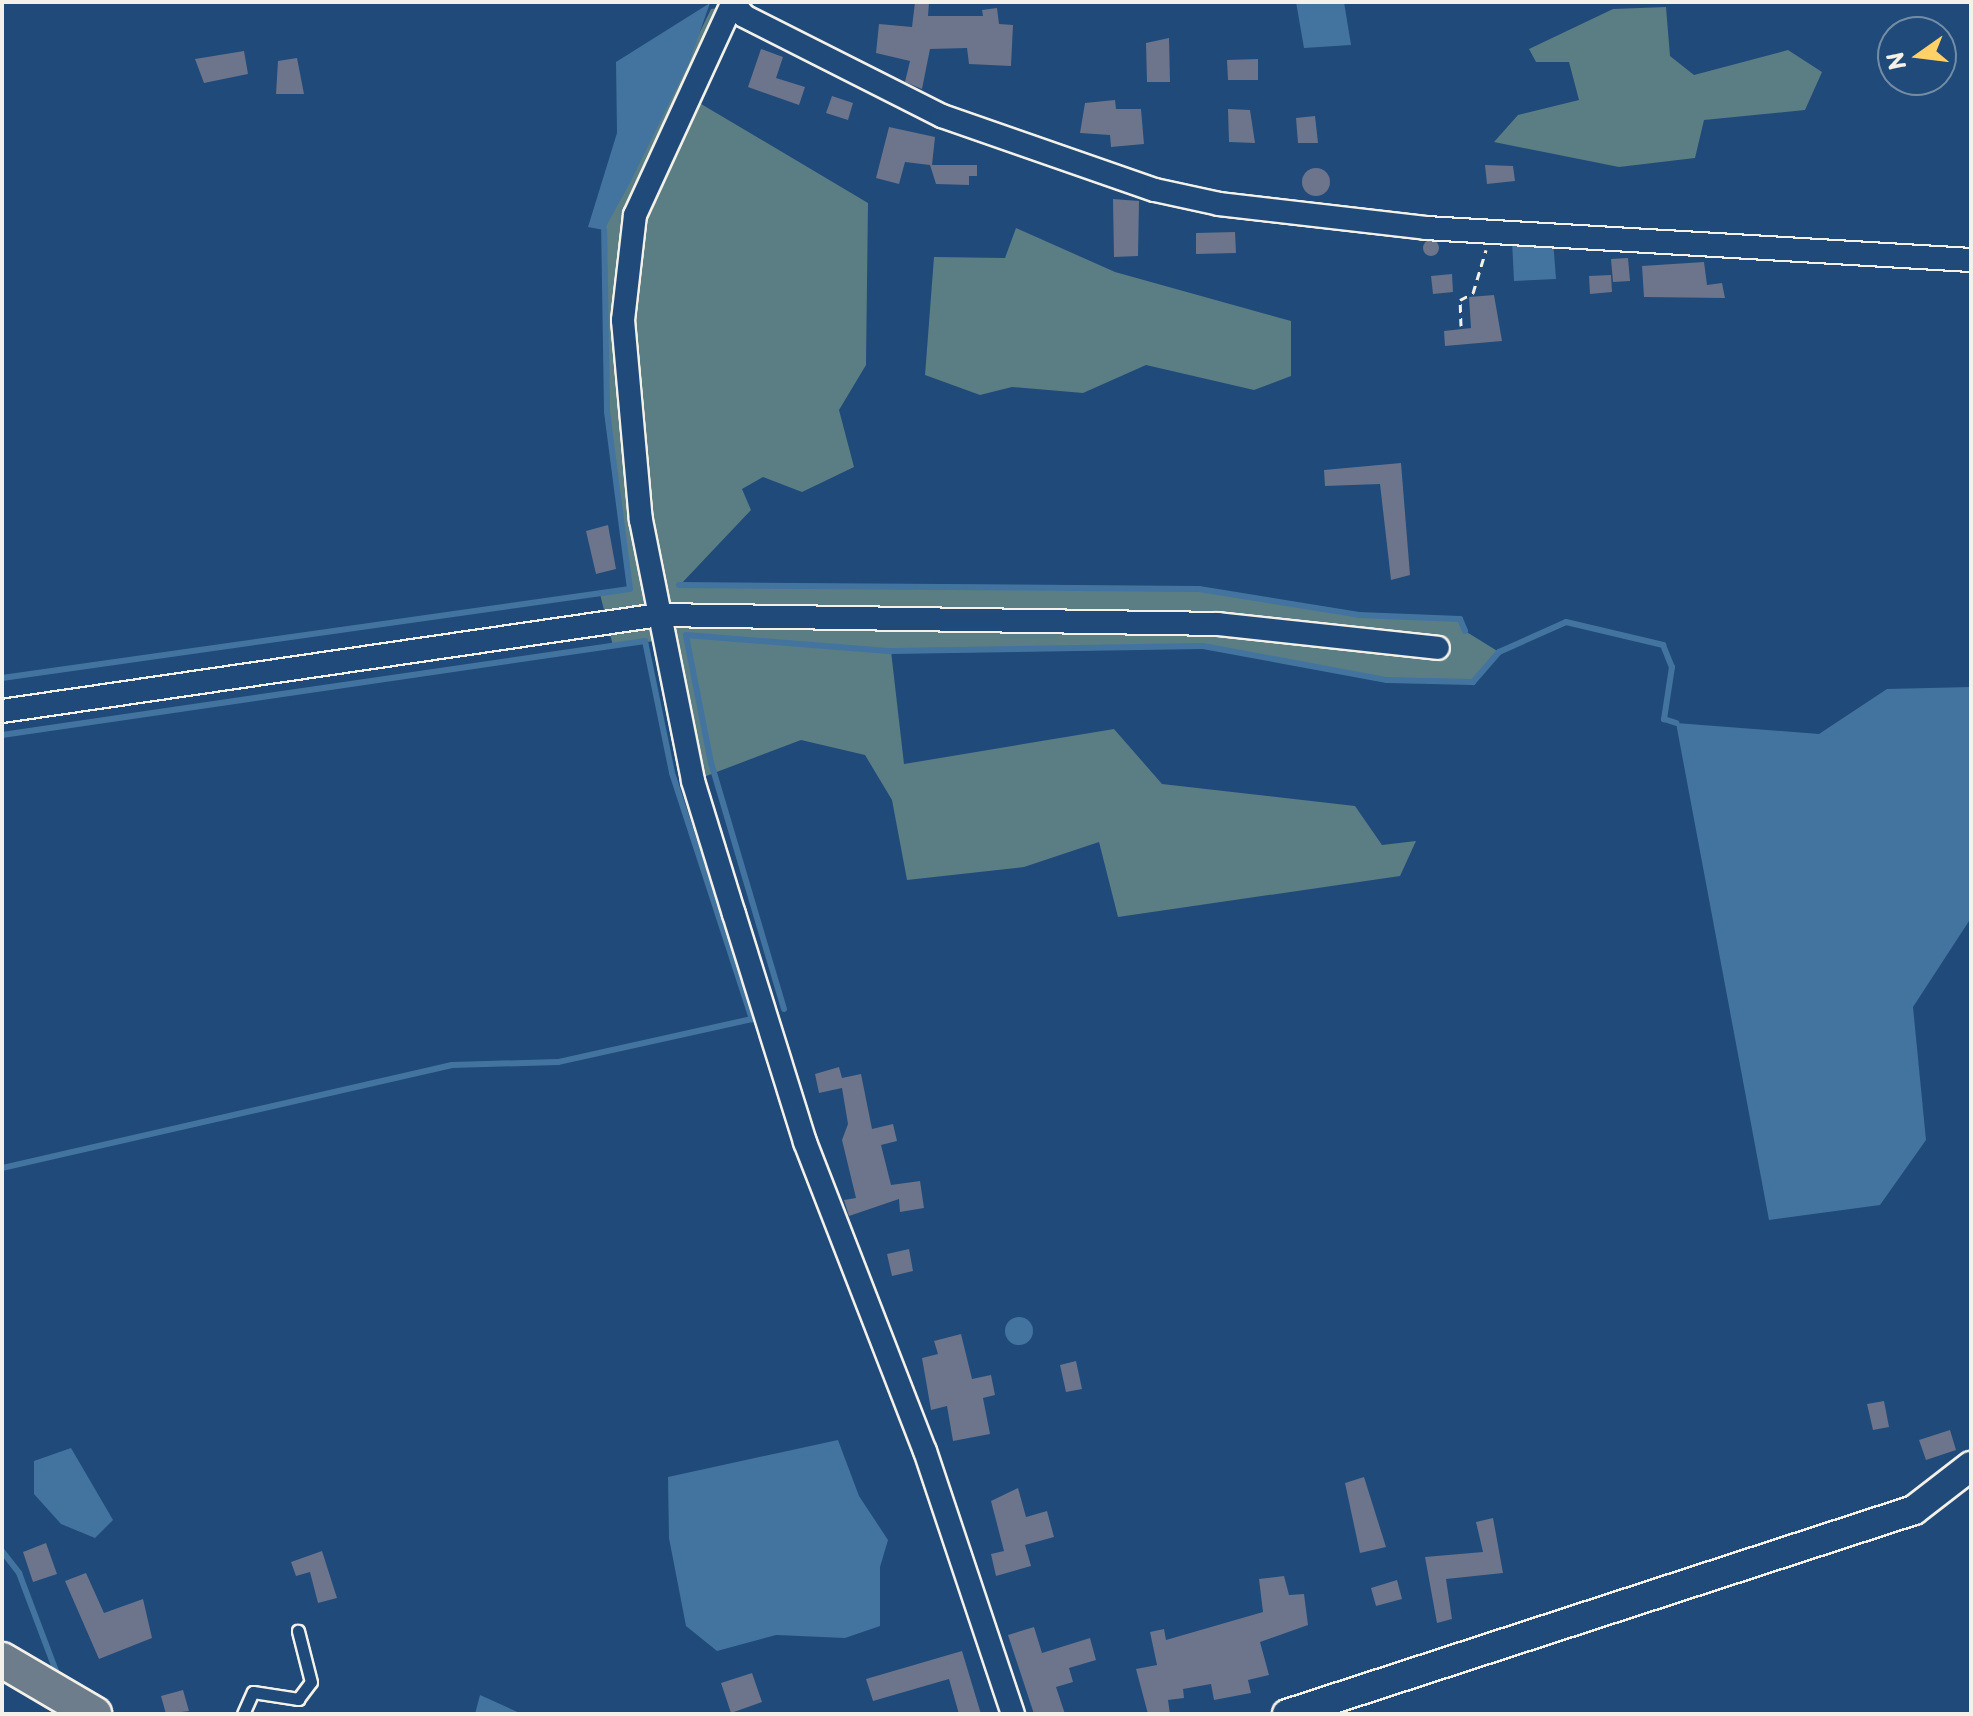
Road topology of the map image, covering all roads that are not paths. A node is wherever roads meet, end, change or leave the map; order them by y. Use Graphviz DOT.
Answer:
graph roads {
  1 [pos="732,3"];
  2 [pos="1971,260"];
  3 [pos="659,615"];
  4 [pos="1438,648"];
  5 [pos="2,711"];
  6 [pos="1971,1466"];
  7 [pos="298,1631"];
  8 [pos="2,1660"];
  9 [pos="84,1711"];
  10 [pos="243,1714"];
  11 [pos="1013,1714"];
  12 [pos="1287,1714"];
  1 -- 2 [label="street"];
  1 -- 3 [label="street"];
  3 -- 4 [label="street"];
  3 -- 5 [label="street"];
  3 -- 11 [label="street"];
  6 -- 12 [label="street"];
  7 -- 10 [label="lane"];
  8 -- 9 [label="main road"];
}
